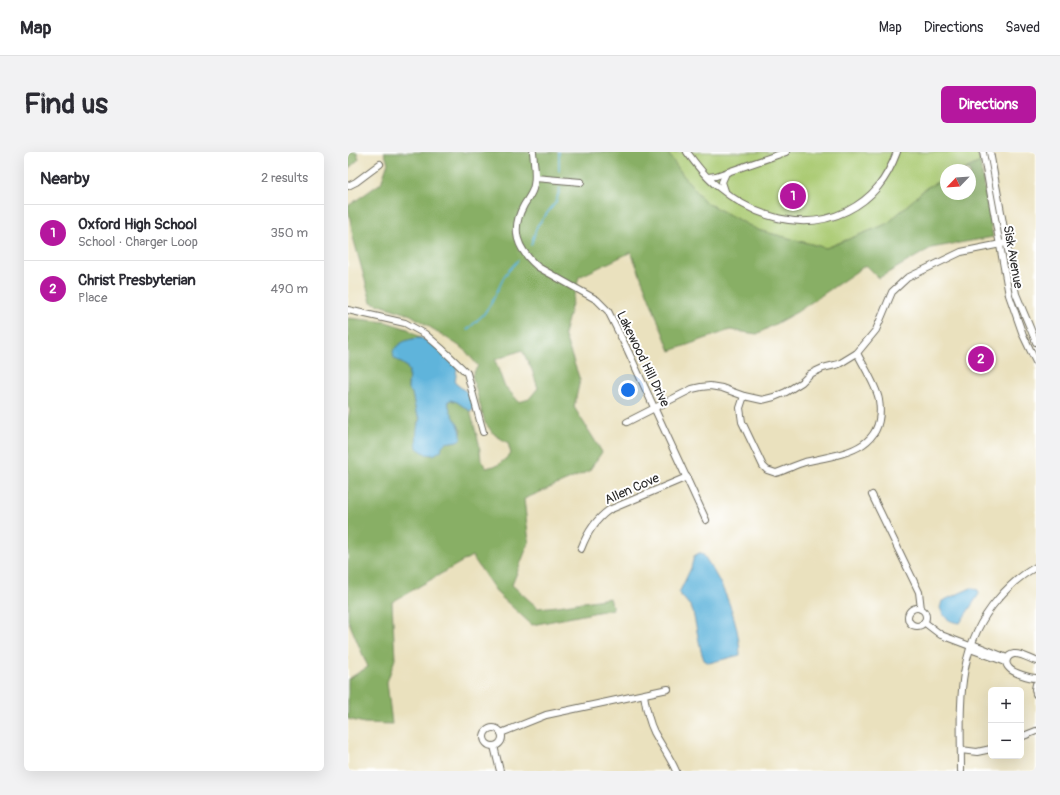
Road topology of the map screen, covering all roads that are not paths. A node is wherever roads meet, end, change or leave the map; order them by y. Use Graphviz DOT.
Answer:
graph roads {
  1 [pos="533,152"];
  2 [pos="687,152"];
  3 [pos="786,152"];
  4 [pos="897,152"];
  5 [pos="983,152"];
  6 [pos="990,152"];
  7 [pos="380,164"];
  8 [pos="726,173"];
  9 [pos="708,177"];
  10 [pos="535,178"];
  11 [pos="581,182"];
  12 [pos="348,186"];
  13 [pos="726,193"];
  14 [pos="1006,243"];
  15 [pos="1000,245"];
  16 [pos="348,310"];
  17 [pos="1036,342"];
  18 [pos="857,352"];
  19 [pos="1036,362"];
  20 [pos="744,396"];
  21 [pos="655,408"];
  22 [pos="627,422"];
  23 [pos="483,432"];
  24 [pos="687,477"];
  25 [pos="872,495"];
  26 [pos="706,520"];
  27 [pos="581,549"];
  28 [pos="1036,567"];
  29 [pos="921,609"];
  30 [pos="924,622"];
  31 [pos="970,646"];
  32 [pos="1007,660"];
  33 [pos="1036,661"];
  34 [pos="1036,678"];
  35 [pos="1036,684"];
  36 [pos="668,689"];
  37 [pos="1036,694"];
  38 [pos="644,695"];
  39 [pos="1036,731"];
  40 [pos="501,733"];
  41 [pos="1024,736"];
  42 [pos="494,746"];
  43 [pos="961,750"];
  44 [pos="988,750"];
  45 [pos="500,771"];
  46 [pos="676,771"];
  47 [pos="961,771"];
  1 -- 10 [label="street, Lakewood Hill Drive"];
  2 -- 9 [label="street"];
  3 -- 8 [label="street"];
  4 -- 13 [label="street"];
  5 -- 15 [label="street, Sisk Avenue"];
  6 -- 14 [label="street, Sisk Avenue"];
  7 -- 12 [label="street"];
  8 -- 9 [label="street"];
  8 -- 13 [label="street"];
  9 -- 13 [label="street"];
  10 -- 11 [label="street"];
  10 -- 21 [label="street, Lakewood Hill Drive"];
  14 -- 15 [label="street"];
  14 -- 17 [label="street, Sisk Avenue"];
  15 -- 18 [label="street"];
  15 -- 19 [label="street, Sisk Avenue"];
  16 -- 23 [label="street"];
  18 -- 20 [label="street"];
  18 -- 20 [label="street"];
  20 -- 21 [label="street"];
  21 -- 22 [label="street"];
  21 -- 24 [label="street, Lakewood Hill Drive"];
  24 -- 26 [label="street, Lakewood Hill Drive"];
  24 -- 27 [label="street, Allen Cove"];
  25 -- 29 [label="street"];
  28 -- 31 [label="street"];
  29 -- 30 [label="street"];
  29 -- 30 [label="street"];
  30 -- 31 [label="street"];
  31 -- 32 [label="street"];
  31 -- 43 [label="street"];
  32 -- 33 [label="street"];
  32 -- 34 [label="street"];
  35 -- 37 [label="street"];
  36 -- 38 [label="street"];
  38 -- 40 [label="street"];
  38 -- 46 [label="street"];
  39 -- 41 [label="street"];
  40 -- 42 [label="street"];
  40 -- 42 [label="street"];
  42 -- 45 [label="street"];
  43 -- 44 [label="street"];
  43 -- 47 [label="street"];
}
